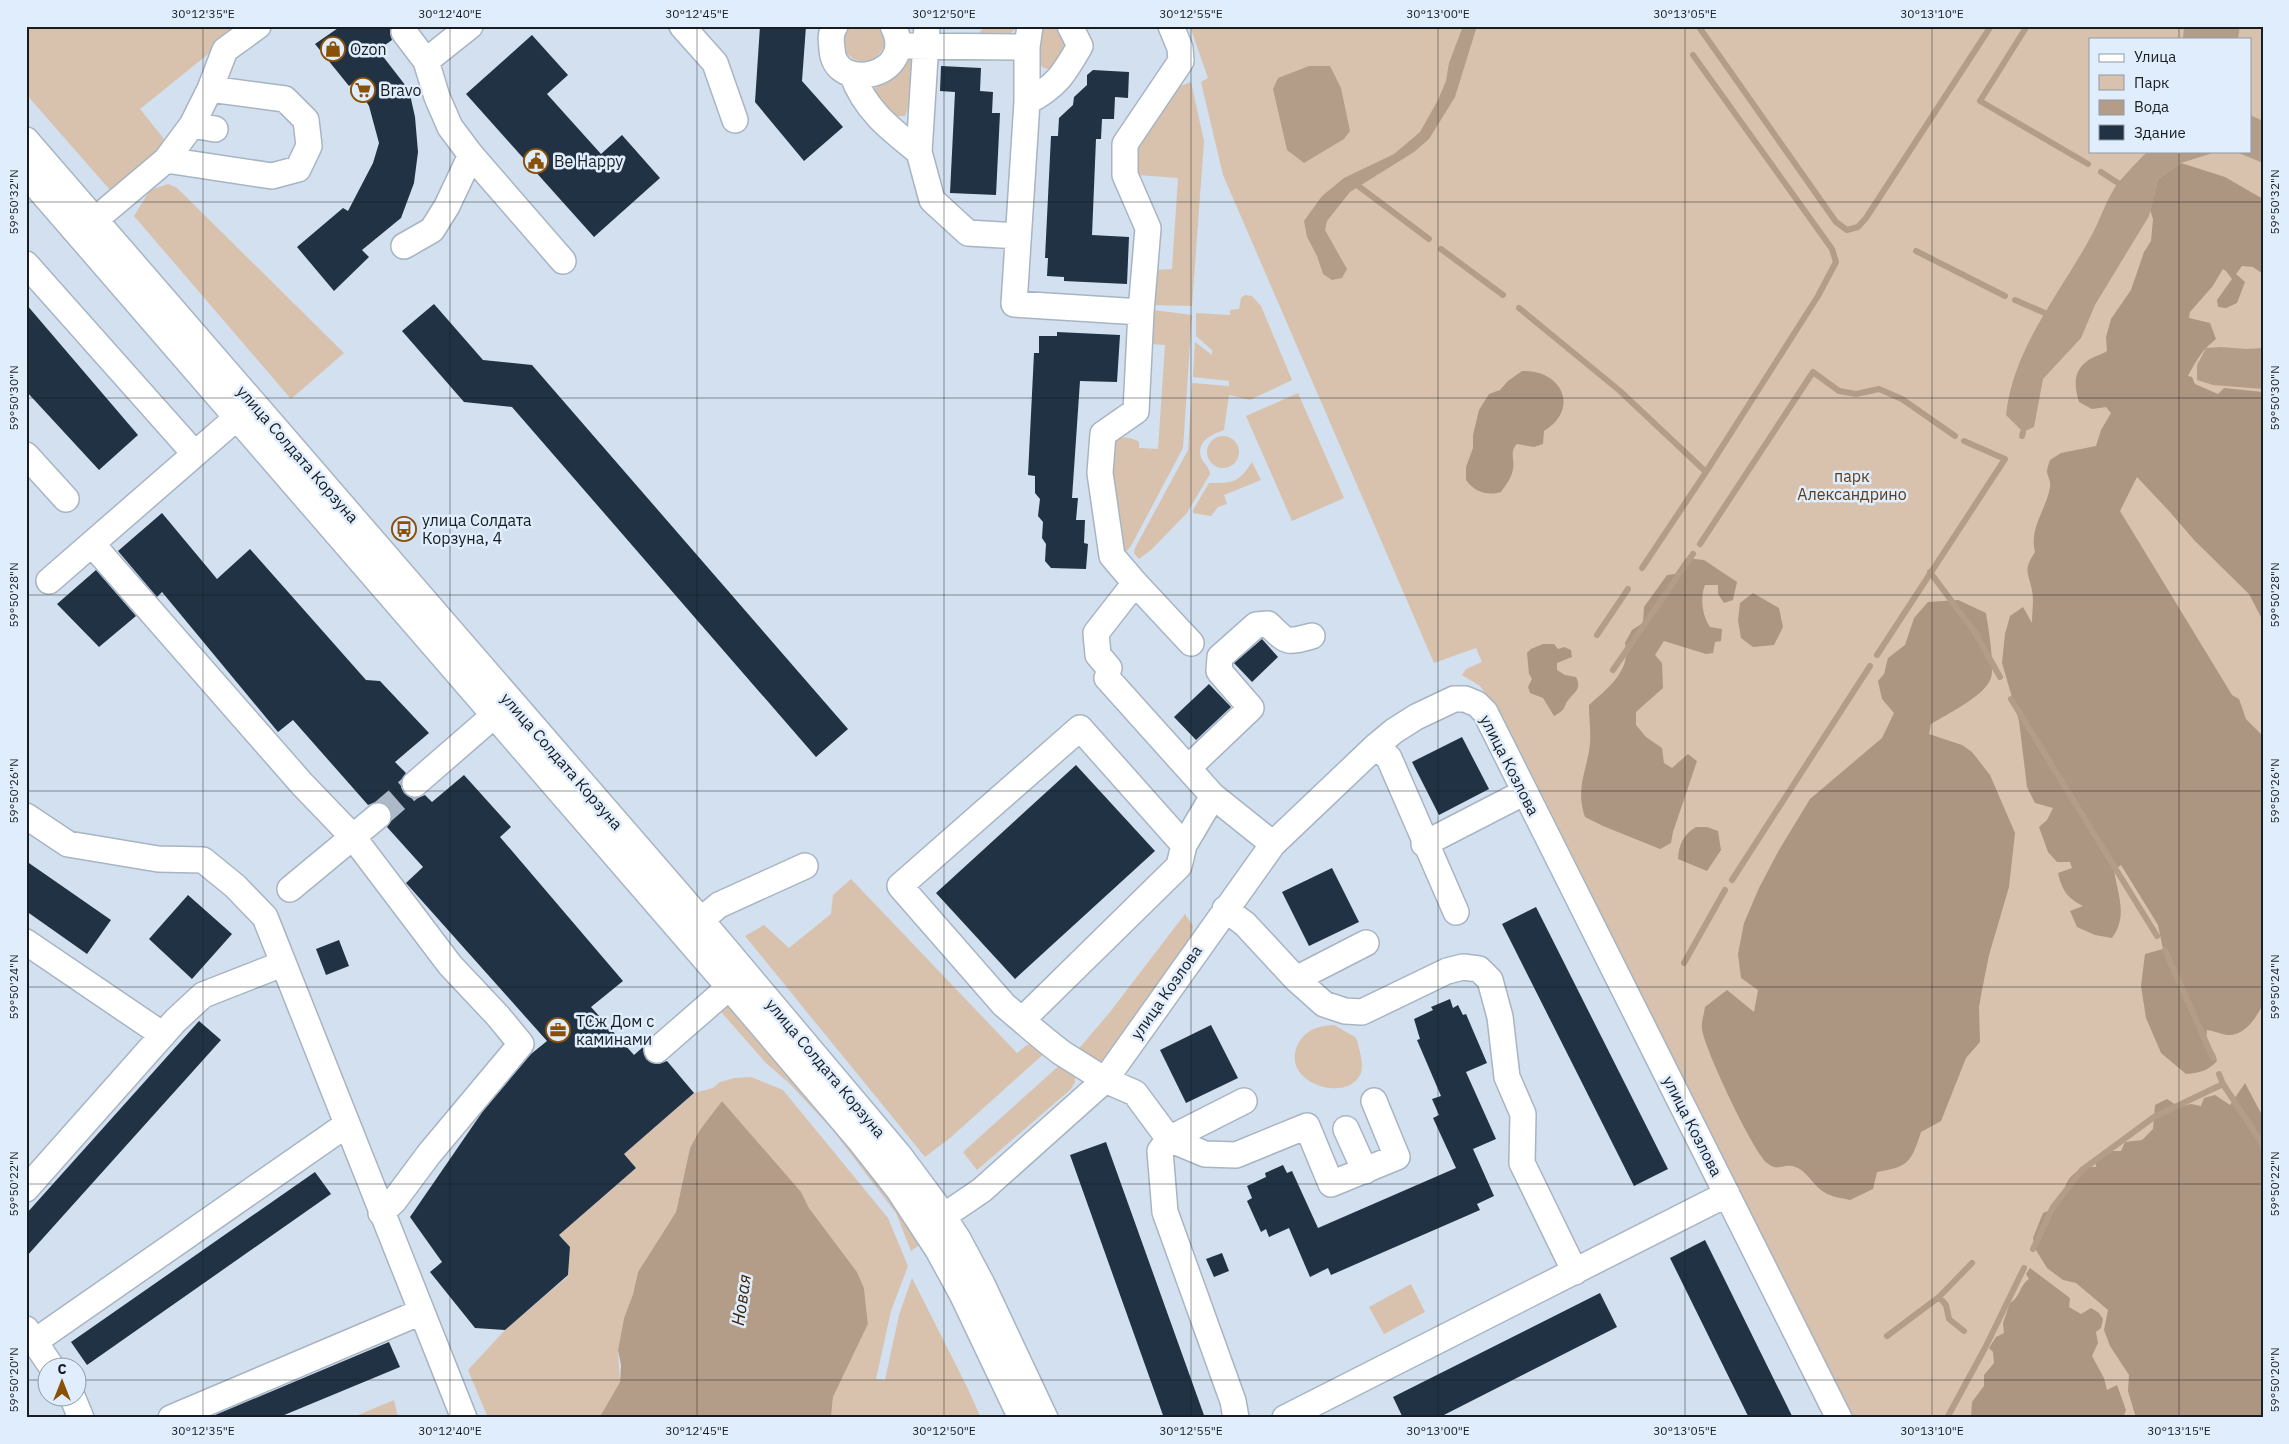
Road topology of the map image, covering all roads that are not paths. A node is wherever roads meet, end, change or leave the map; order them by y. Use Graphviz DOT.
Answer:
graph roads {
  1 [pos="258,26"];
  2 [pos="470,26"];
  3 [pos="834,26"];
  4 [pos="1070,26"];
  5 [pos="1171,26"];
  6 [pos="693,31"];
  7 [pos="404,32"];
  8 [pos="926,36"];
  9 [pos="895,37"];
  10 [pos="1029,37"];
  11 [pos="426,61"];
  12 [pos="852,74"];
  13 [pos="210,89"];
  14 [pos="1028,102"];
  15 [pos="735,120"];
  16 [pos="26,140"];
  17 [pos="919,152"];
  18 [pos="471,156"];
  19 [pos="166,160"];
  20 [pos="26,174"];
  21 [pos="86,227"];
  22 [pos="1018,236"];
  23 [pos="404,246"];
  24 [pos="563,261"];
  25 [pos="26,264"];
  26 [pos="1141,312"];
  27 [pos="245,411"];
  28 [pos="195,454"];
  29 [pos="26,455"];
  30 [pos="66,499"];
  31 [pos="92,544"];
  32 [pos="49,581"];
  33 [pos="1135,584"];
  34 [pos="1312,636"];
  35 [pos="1191,643"];
  36 [pos="502,709"];
  37 [pos="1376,746"];
  38 [pos="1188,768"];
  39 [pos="415,784"];
  40 [pos="1525,792"];
  41 [pos="1213,796"];
  42 [pos="26,816"];
  43 [pos="378,816"];
  44 [pos="353,837"];
  45 [pos="1273,844"];
  46 [pos="1424,844"];
  47 [pos="1184,845"];
  48 [pos="805,866"];
  49 [pos="290,889"];
  50 [pos="1225,909"];
  51 [pos="1456,912"];
  52 [pos="701,920"];
  53 [pos="26,942"];
  54 [pos="1366,942"];
  55 [pos="282,964"];
  56 [pos="1296,979"];
  57 [pos="738,981"];
  58 [pos="1022,1020"];
  59 [pos="163,1035"];
  60 [pos="657,1050"];
  61 [pos="1105,1080"];
  62 [pos="1374,1100"];
  63 [pos="1244,1101"];
  64 [pos="346,1125"];
  65 [pos="1346,1129"];
  66 [pos="1169,1139"];
  67 [pos="1365,1170"];
  68 [pos="26,1189"];
  69 [pos="1727,1194"];
  70 [pos="382,1213"];
  71 [pos="934,1223"];
  72 [pos="1576,1272"];
  73 [pos="421,1312"];
  74 [pos="30,1336"];
  75 [pos="44,1356"];
  76 [pos="77,1406"];
  77 [pos="82,1418"];
  78 [pos="171,1418"];
  79 [pos="464,1418"];
  80 [pos="1021,1418"];
  81 [pos="1045,1418"];
  82 [pos="1236,1418"];
  83 [pos="1284,1418"];
  84 [pos="1839,1418"];
  1 -- 13 [label="street"];
  2 -- 11 [label="street"];
  3 -- 12 [label="street"];
  4 -- 14 [label="street"];
  5 -- 26 [label="street"];
  6 -- 15 [label="street"];
  7 -- 11 [label="street"];
  8 -- 9 [label="street"];
  8 -- 10 [label="street"];
  8 -- 17 [label="street"];
  9 -- 12 [label="street"];
  10 -- 14 [label="street"];
  11 -- 18 [label="street"];
  12 -- 17 [label="street"];
  13 -- 19 [label="street"];
  13 -- 19 [label="street"];
  14 -- 22 [label="street"];
  16 -- 21 [label="street, улица Солдата Корзуна"];
  17 -- 22 [label="street"];
  18 -- 23 [label="street"];
  18 -- 24 [label="street"];
  19 -- 21 [label="street"];
  20 -- 21 [label="street, улица Солдата Корзуна"];
  21 -- 27 [label="street, улица Солдата Корзуна"];
  22 -- 26 [label="street"];
  25 -- 28 [label="street"];
  26 -- 33 [label="street"];
  27 -- 28 [label="street"];
  27 -- 36 [label="street, улица Солдата Корзуна"];
  28 -- 31 [label="street"];
  29 -- 30 [label="street"];
  31 -- 32 [label="street"];
  31 -- 44 [label="street"];
  33 -- 35 [label="street"];
  33 -- 38 [label="street"];
  34 -- 38 [label="street"];
  36 -- 39 [label="street"];
  36 -- 52 [label="street, улица Солдата Корзуна"];
  36 -- 57 [label="street, улица Солдата Корзуна"];
  37 -- 40 [label="street, улица Козлова"];
  37 -- 45 [label="street, улица Козлова"];
  37 -- 46 [label="street"];
  38 -- 41 [label="street"];
  40 -- 46 [label="street"];
  40 -- 69 [label="street, улица Козлова"];
  41 -- 45 [label="street"];
  41 -- 47 [label="street"];
  42 -- 55 [label="street"];
  43 -- 44 [label="street"];
  44 -- 49 [label="street"];
  44 -- 70 [label="street"];
  45 -- 50 [label="street, улица Козлова"];
  46 -- 51 [label="street"];
  47 -- 58 [label="street"];
  47 -- 58 [label="street"];
  48 -- 52 [label="street"];
  50 -- 56 [label="street"];
  50 -- 61 [label="street, улица Козлова"];
  52 -- 57 [label="street, улица Солдата Корзуна"];
  53 -- 59 [label="street"];
  54 -- 56 [label="street"];
  55 -- 59 [label="street"];
  55 -- 64 [label="street"];
  56 -- 72 [label="street"];
  57 -- 60 [label="street"];
  57 -- 71 [label="street, улица Солдата Корзуна"];
  58 -- 61 [label="street"];
  59 -- 68 [label="street"];
  61 -- 66 [label="street"];
  61 -- 71 [label="street, улица Козлова"];
  62 -- 67 [label="street"];
  63 -- 66 [label="street"];
  64 -- 70 [label="street"];
  64 -- 74 [label="street"];
  65 -- 67 [label="street"];
  66 -- 67 [label="street"];
  66 -- 82 [label="street"];
  69 -- 72 [label="street"];
  69 -- 84 [label="street, улица Козлова"];
  70 -- 73 [label="street"];
  71 -- 80 [label="street, улица Солдата Корзуна"];
  71 -- 81 [label="street, улица Солдата Корзуна"];
  72 -- 83 [label="street"];
  73 -- 78 [label="street"];
  73 -- 79 [label="street"];
  74 -- 75 [label="street"];
  76 -- 77 [label="street"];
}
